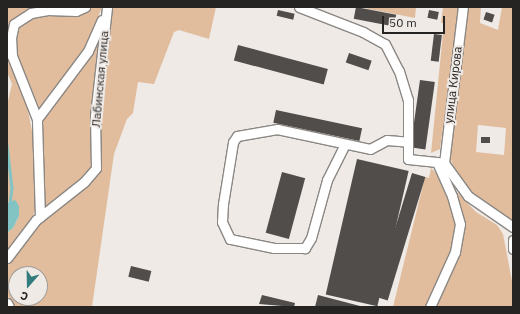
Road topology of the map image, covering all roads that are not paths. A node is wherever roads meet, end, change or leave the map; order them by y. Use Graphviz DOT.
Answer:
graph roads {
  1 [pos="86,7"];
  2 [pos="299,7"];
  3 [pos="463,7"];
  4 [pos="106,10"];
  5 [pos="38,119"];
  6 [pos="408,142"];
  7 [pos="345,144"];
  8 [pos="440,162"];
  9 [pos="40,216"];
  10 [pos="513,227"];
  11 [pos="513,240"];
  12 [pos="513,249"];
  13 [pos="7,258"];
  14 [pos="7,302"];
  15 [pos="9,307"];
  16 [pos="430,307"];
  1 -- 5 [label="street"];
  2 -- 6 [label="street"];
  3 -- 8 [label="street, улица Кирова"];
  4 -- 5 [label="street"];
  4 -- 9 [label="street, Лабинская улица"];
  5 -- 9 [label="street"];
  6 -- 7 [label="street"];
  6 -- 8 [label="street"];
  7 -- 7 [label="street"];
  8 -- 10 [label="street"];
  8 -- 16 [label="street"];
  9 -- 13 [label="street, Лабинская улица"];
  11 -- 12 [label="street"];
  14 -- 15 [label="street"];
}
